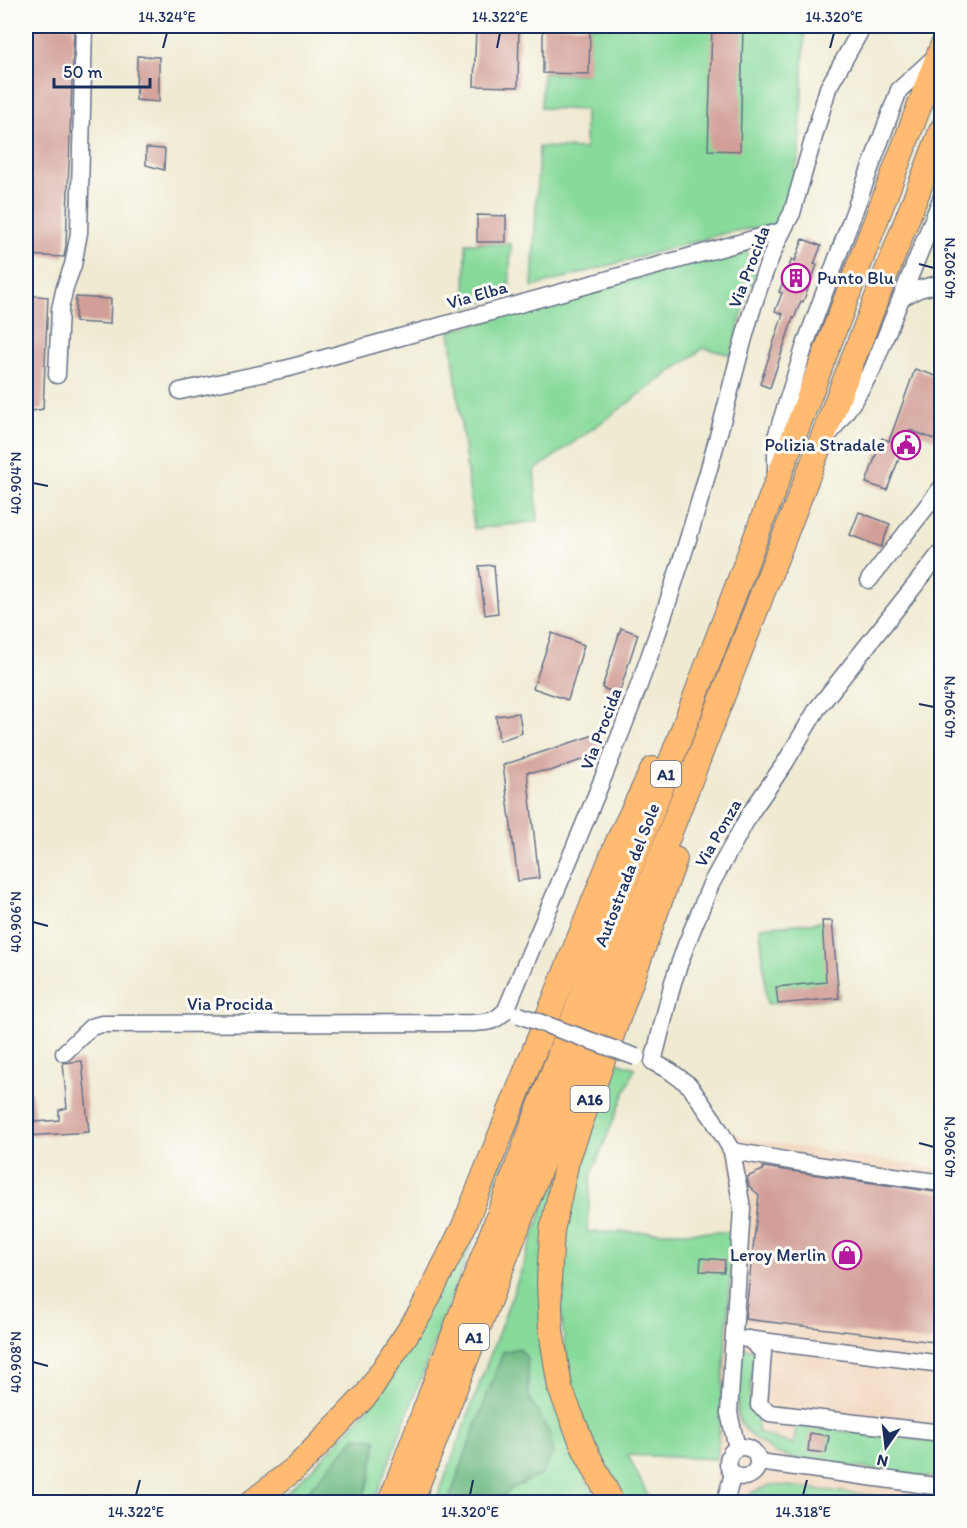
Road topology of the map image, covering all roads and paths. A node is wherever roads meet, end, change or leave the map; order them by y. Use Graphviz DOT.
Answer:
graph roads {
  1 [pos="84,26"];
  2 [pos="863,26"];
  3 [pos="940,50"];
  4 [pos="942,129"];
  5 [pos="942,197"];
  6 [pos="782,231"];
  7 [pos="942,235"];
  8 [pos="924,239"];
  9 [pos="942,283"];
  10 [pos="901,298"];
  11 [pos="57,375"];
  12 [pos="180,391"];
  13 [pos="818,446"];
  14 [pos="942,487"];
  15 [pos="942,551"];
  16 [pos="869,580"];
  17 [pos="697,692"];
  18 [pos="720,699"];
  19 [pos="512,1013"];
  20 [pos="64,1053"];
  21 [pos="653,1062"];
  22 [pos="732,1151"];
  23 [pos="942,1183"];
  24 [pos="741,1338"];
  25 [pos="785,1344"];
  26 [pos="763,1352"];
  27 [pos="942,1364"];
  28 [pos="942,1433"];
  29 [pos="737,1448"];
  30 [pos="759,1462"];
  31 [pos="733,1474"];
  32 [pos="942,1487"];
  33 [pos="252,1503"];
  34 [pos="390,1503"];
  35 [pos="411,1503"];
  36 [pos="612,1503"];
  37 [pos="725,1503"];
  1 -- 11 [label="street"];
  2 -- 6 [label="street, Via Procida"];
  3 -- 17 [label="highway, Autostrada del Sole / A1"];
  4 -- 13 [label="highway, Autostrada del Sole / A1"];
  5 -- 8 [label="street"];
  6 -- 12 [label="street, Via Elba"];
  6 -- 19 [label="street, Via Procida"];
  7 -- 8 [label="street"];
  8 -- 10 [label="street"];
  9 -- 10 [label="street"];
  10 -- 13 [label="street"];
  13 -- 18 [label="highway, Autostrada del Sole / A1"];
  14 -- 16 [label="street"];
  15 -- 21 [label="street, Via Ponza"];
  17 -- 33 [label="highway"];
  17 -- 34 [label="highway, Autostrada del Sole / A1"];
  18 -- 35 [label="highway, Autostrada del Sole / A1"];
  18 -- 36 [label="highway, A16"];
  19 -- 20 [label="street, Via Procida"];
  19 -- 21 [label="street, bridge"];
  21 -- 22 [label="street"];
  22 -- 23 [label="street"];
  22 -- 24 [label="street"];
  24 -- 25 [label="street"];
  24 -- 26 [label="street"];
  24 -- 29 [label="street"];
  25 -- 26 [label="street"];
  25 -- 27 [label="street"];
  26 -- 28 [label="street"];
  29 -- 30 [label="street"];
  29 -- 31 [label="street"];
  30 -- 31 [label="street"];
  30 -- 32 [label="street"];
  31 -- 37 [label="street"];
}
